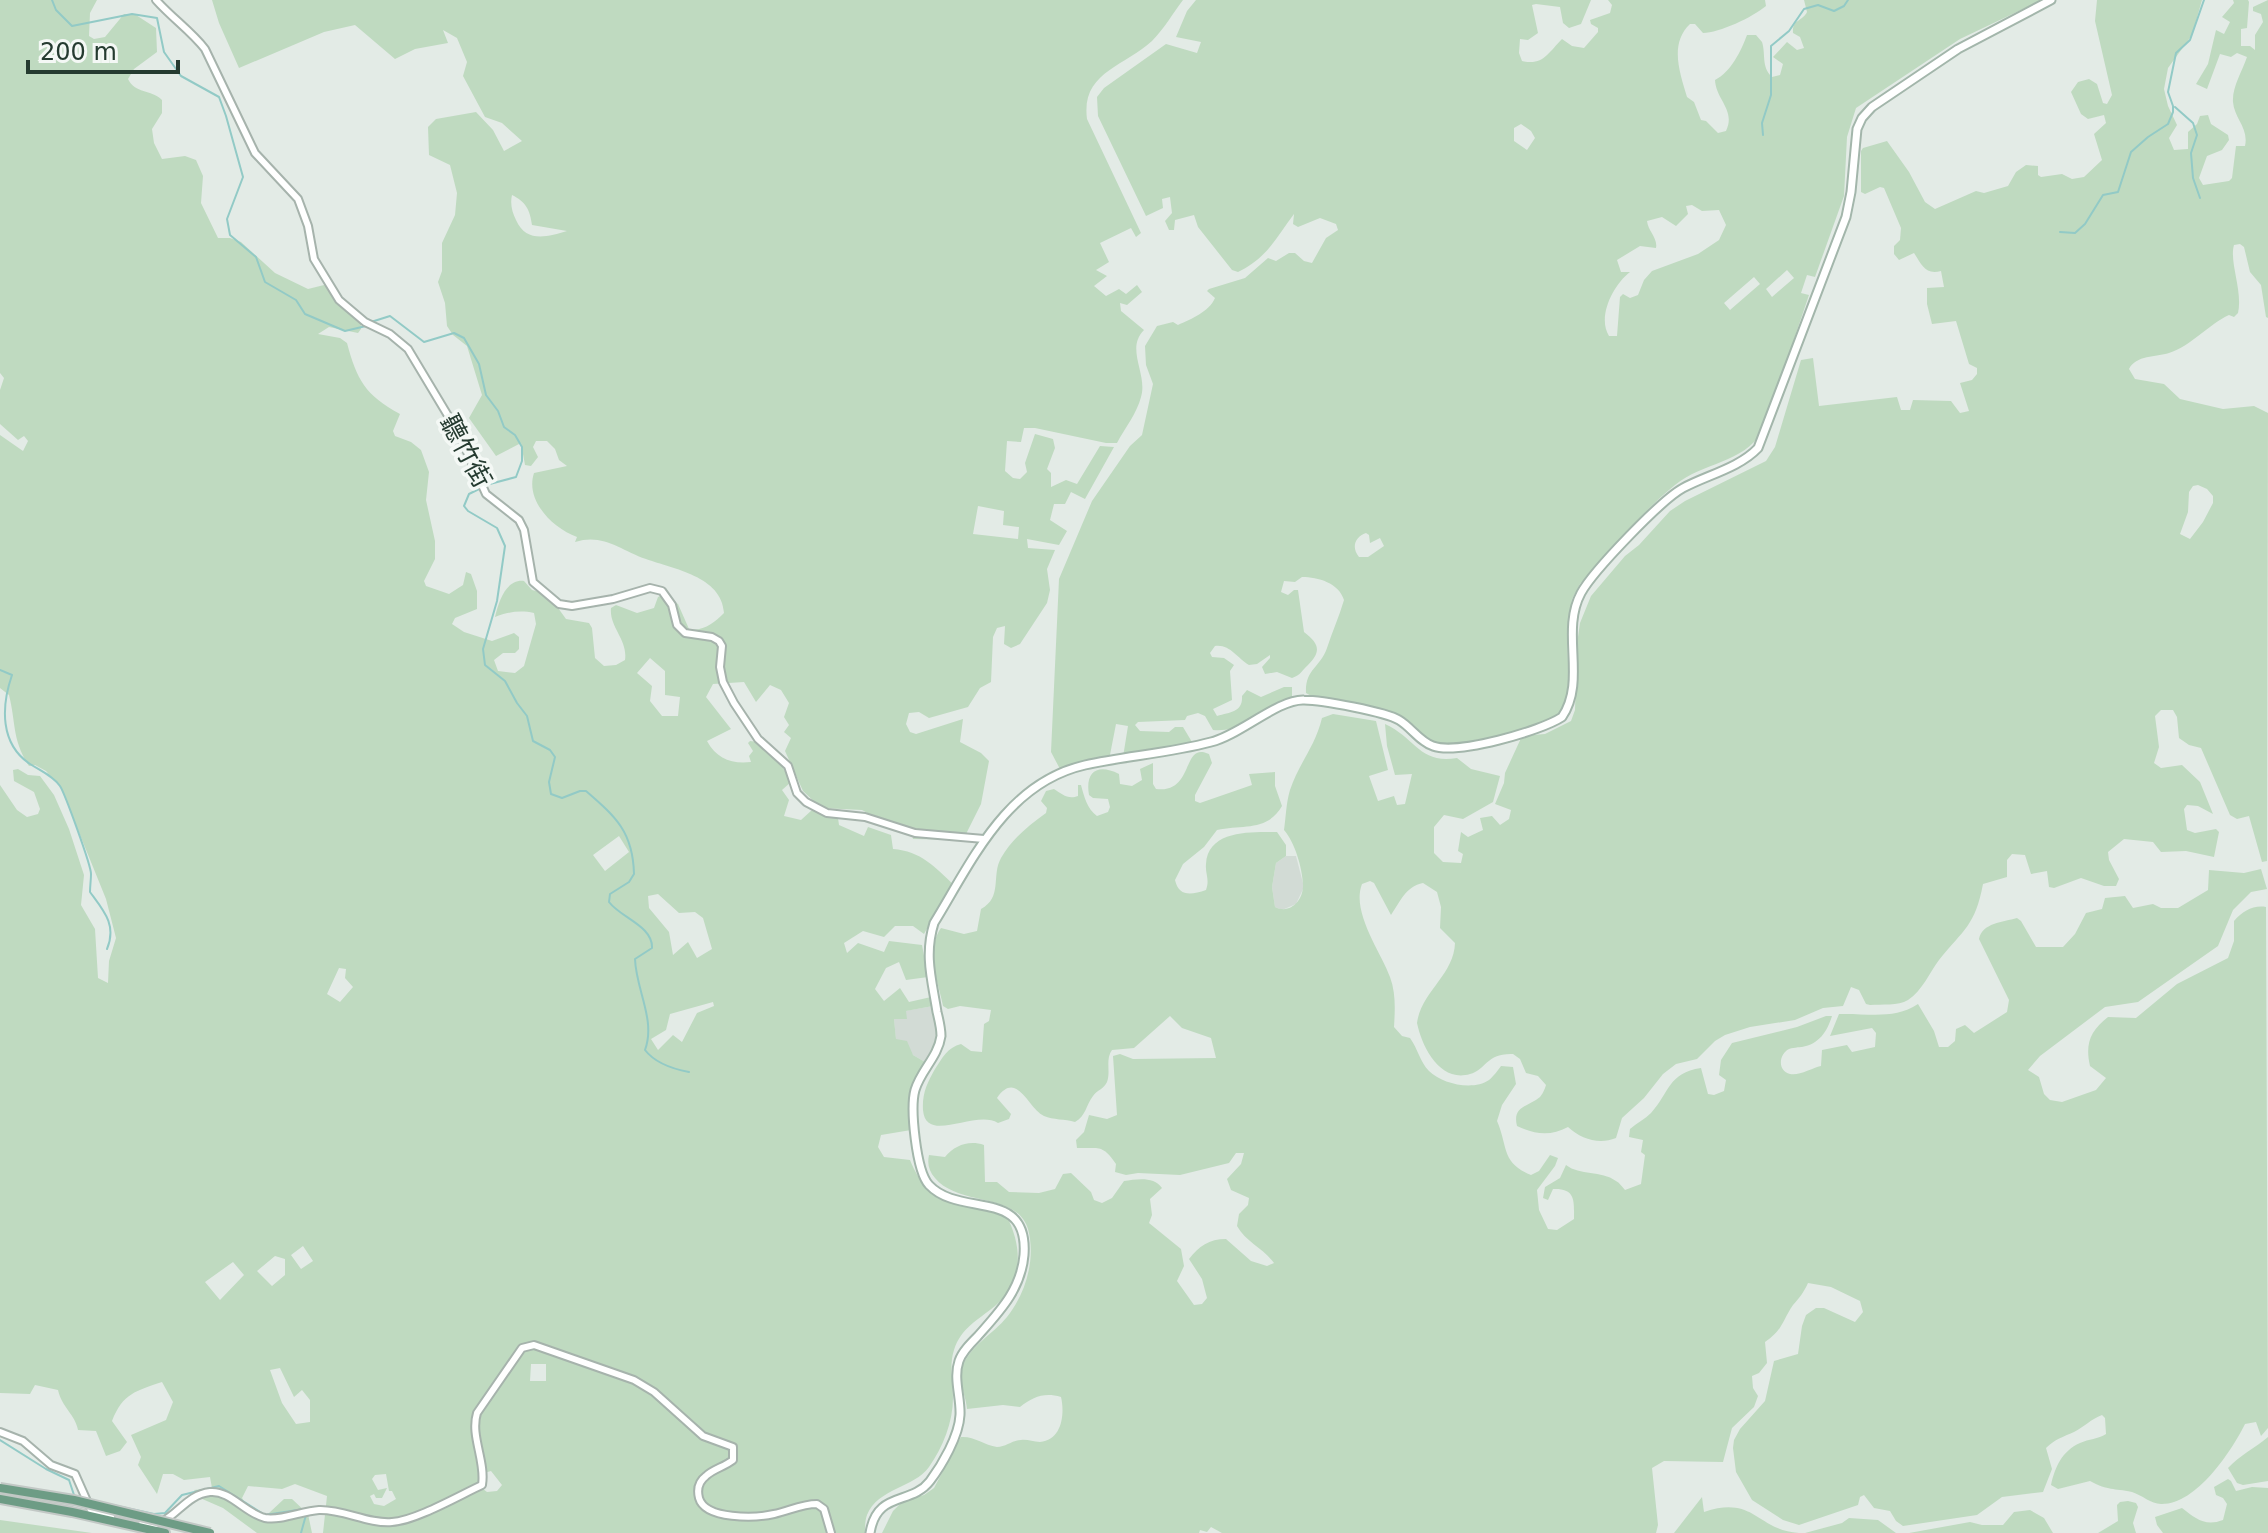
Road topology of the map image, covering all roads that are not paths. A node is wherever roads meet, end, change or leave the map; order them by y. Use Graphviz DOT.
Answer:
graph roads {
  1 [pos="156,0"];
  2 [pos="2051,0"];
  3 [pos="984,839"];
  4 [pos="0,1432"];
  5 [pos="0,1490"];
  6 [pos="0,1502"];
  7 [pos="143,1533"];
  8 [pos="165,1533"];
  9 [pos="190,1533"];
  10 [pos="210,1533"];
  11 [pos="831,1533"];
  12 [pos="870,1533"];
  1 -- 3 [label="street, 聽竹街"];
  2 -- 3 [label="main road"];
  3 -- 12 [label="main road"];
  4 -- 11 [label="street"];
  5 -- 9 [label="main road, bridge"];
  5 -- 10 [label="main road, bridge"];
  6 -- 7 [label="main road"];
  6 -- 8 [label="main road"];
}
